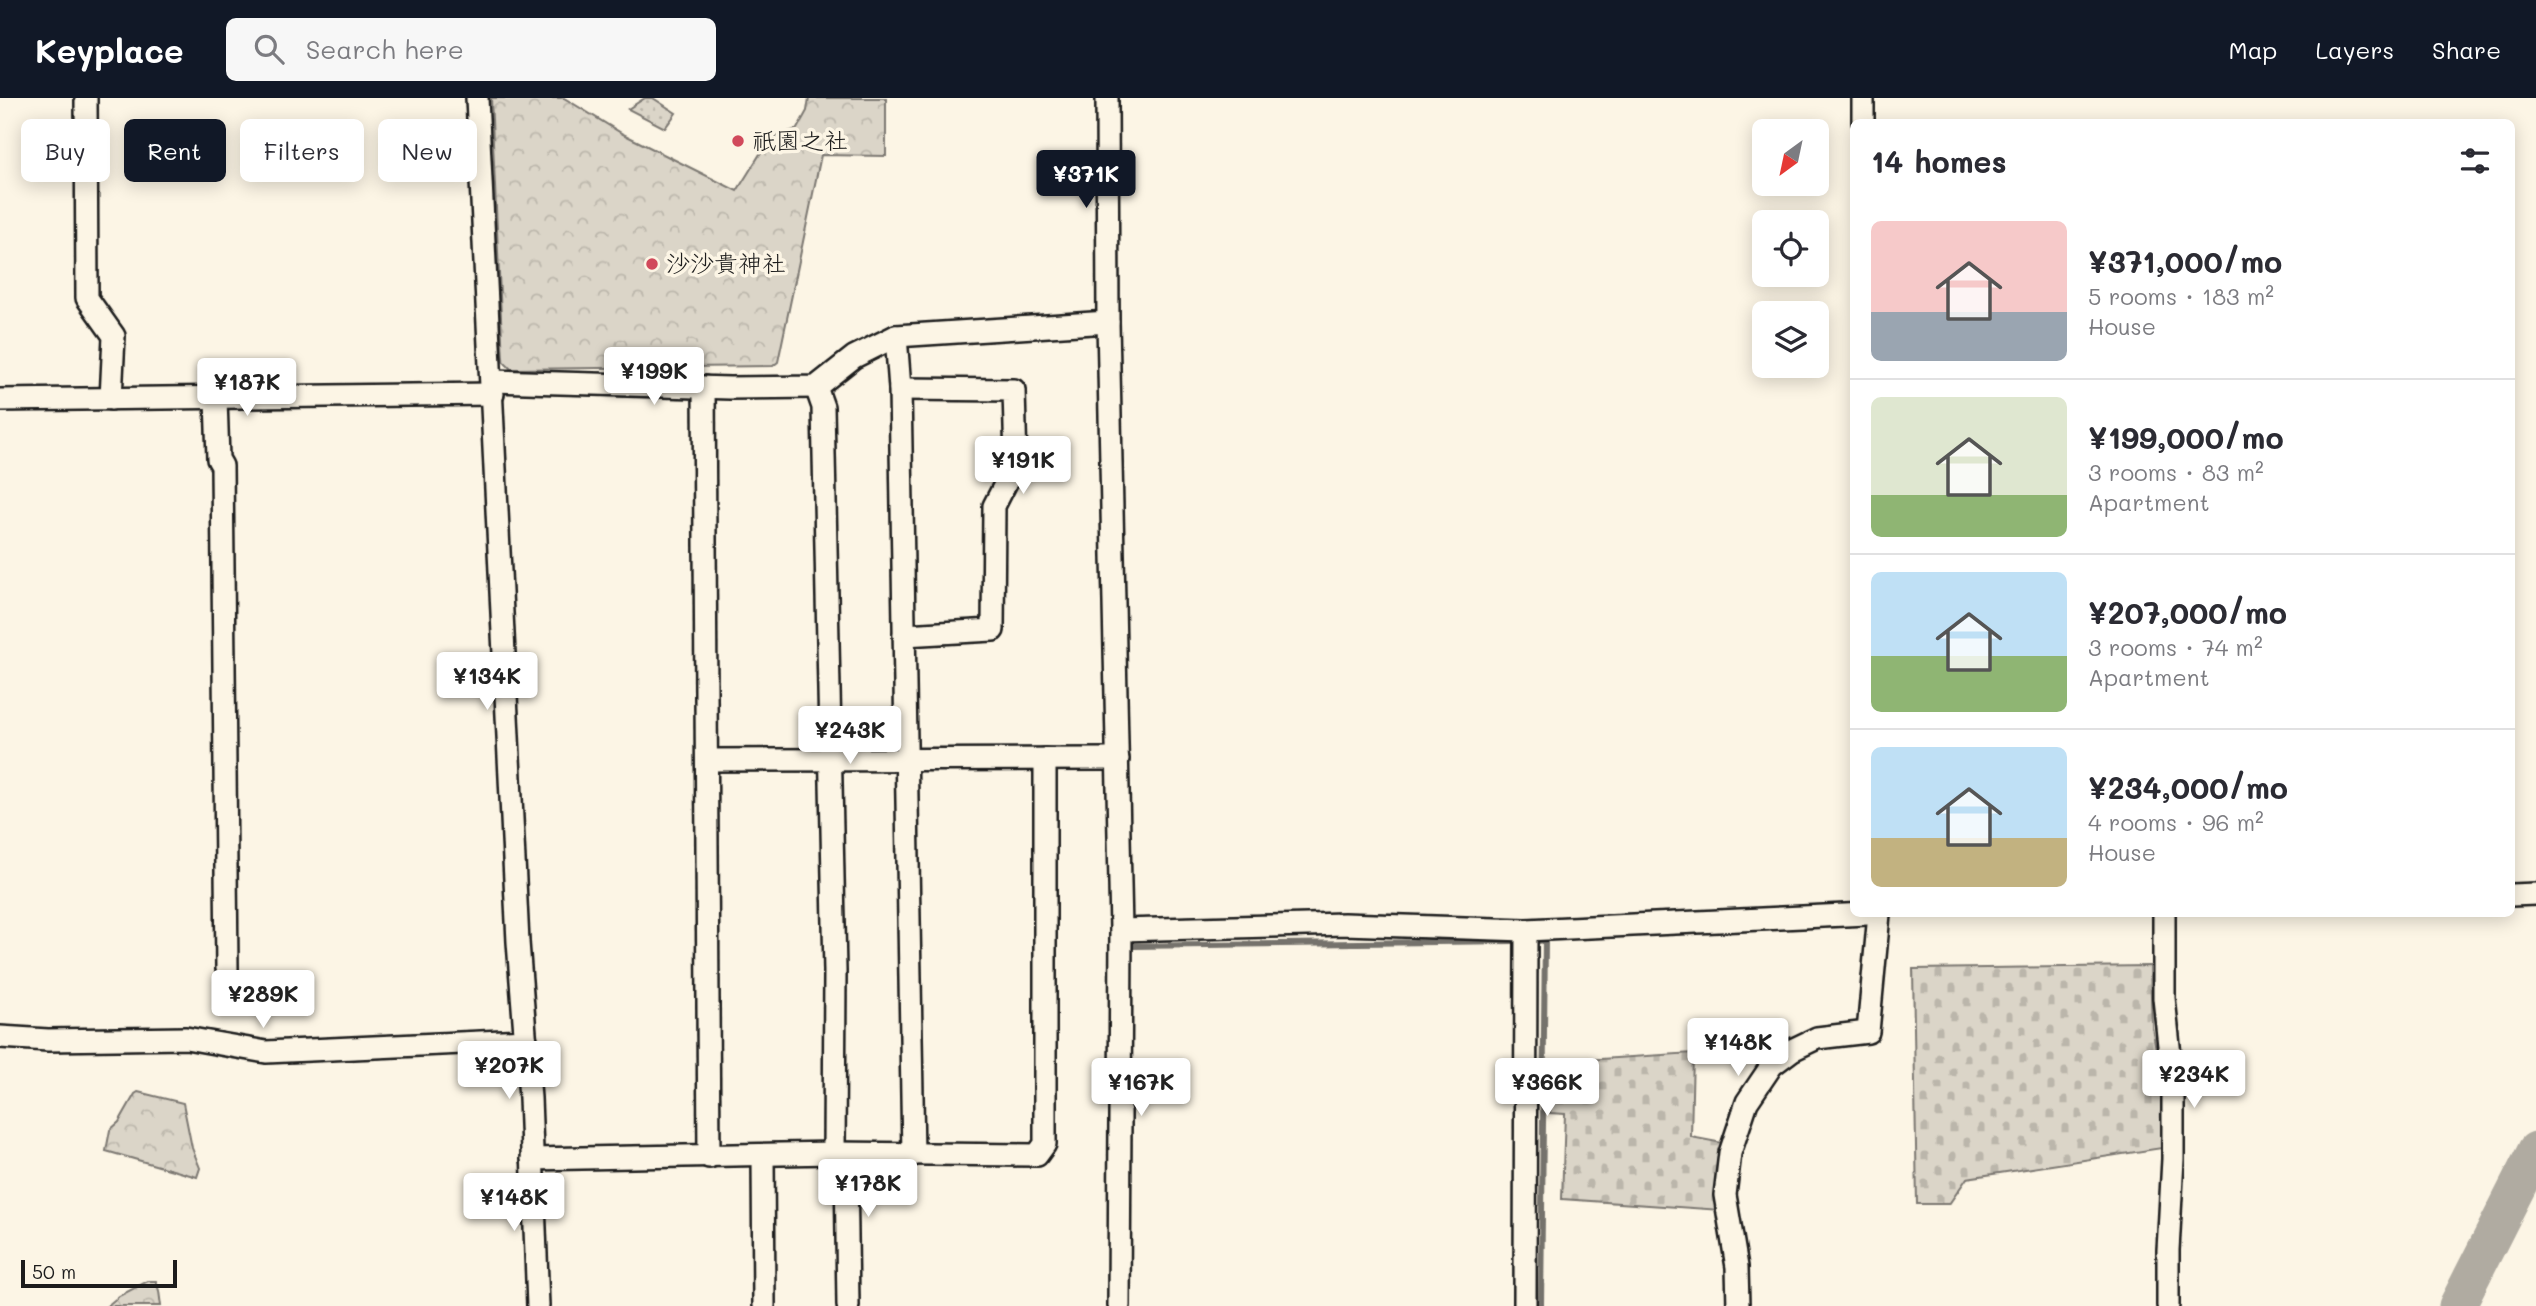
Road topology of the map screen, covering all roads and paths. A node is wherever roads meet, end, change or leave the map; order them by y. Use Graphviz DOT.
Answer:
graph roads {
  1 [pos="86,98"];
  2 [pos="477,98"];
  3 [pos="1107,98"];
  4 [pos="1863,98"];
  5 [pos="1863,119"];
  6 [pos="1108,322"];
  7 [pos="896,336"];
  8 [pos="704,387"];
  9 [pos="816,387"];
  10 [pos="492,388"];
  11 [pos="900,389"];
  12 [pos="216,398"];
  13 [pos="111,399"];
  14 [pos="0,400"];
  15 [pos="904,635"];
  16 [pos="1045,759"];
  17 [pos="1118,759"];
  18 [pos="707,760"];
  19 [pos="829,760"];
  20 [pos="906,760"];
  21 [pos="2536,894"];
  22 [pos="2515,895"];
  23 [pos="1850,915"];
  24 [pos="1878,917"];
  25 [pos="2164,917"];
  26 [pos="1121,930"];
  27 [pos="1527,930"];
  28 [pos="226,969"];
  29 [pos="0,1037"];
  30 [pos="526,1040"];
  31 [pos="834,1153"];
  32 [pos="913,1154"];
  33 [pos="763,1156"];
  34 [pos="709,1157"];
  35 [pos="532,1159"];
  36 [pos="538,1306"];
  37 [pos="764,1306"];
  38 [pos="848,1306"];
  39 [pos="1119,1306"];
  40 [pos="1525,1306"];
  41 [pos="1738,1306"];
  42 [pos="2168,1306"];
  1 -- 13 [label="street"];
  2 -- 10 [label="street"];
  3 -- 6 [label="street"];
  4 -- 5 [label="street"];
  6 -- 7 [label="street"];
  6 -- 17 [label="street"];
  7 -- 9 [label="street"];
  7 -- 11 [label="street"];
  8 -- 9 [label="street"];
  8 -- 10 [label="street"];
  8 -- 18 [label="street"];
  9 -- 19 [label="street"];
  10 -- 12 [label="street"];
  10 -- 30 [label="street"];
  11 -- 15 [label="street"];
  11 -- 15 [label="street"];
  12 -- 13 [label="street"];
  12 -- 28 [label="street"];
  13 -- 14 [label="street"];
  15 -- 20 [label="street"];
  16 -- 17 [label="street"];
  16 -- 20 [label="street"];
  16 -- 32 [label="street"];
  17 -- 26 [label="street"];
  18 -- 19 [label="street"];
  18 -- 34 [label="street"];
  19 -- 20 [label="street"];
  19 -- 31 [label="street"];
  20 -- 32 [label="street"];
  21 -- 22 [label="street"];
  23 -- 27 [label="street"];
  24 -- 41 [label="street"];
  25 -- 42 [label="street"];
  26 -- 27 [label="street"];
  26 -- 39 [label="street"];
  27 -- 40 [label="street"];
  29 -- 30 [label="street"];
  30 -- 35 [label="street"];
  31 -- 32 [label="street"];
  31 -- 33 [label="street"];
  31 -- 38 [label="street"];
  33 -- 34 [label="street"];
  33 -- 37 [label="street"];
  34 -- 35 [label="street"];
  35 -- 36 [label="street"];
}
